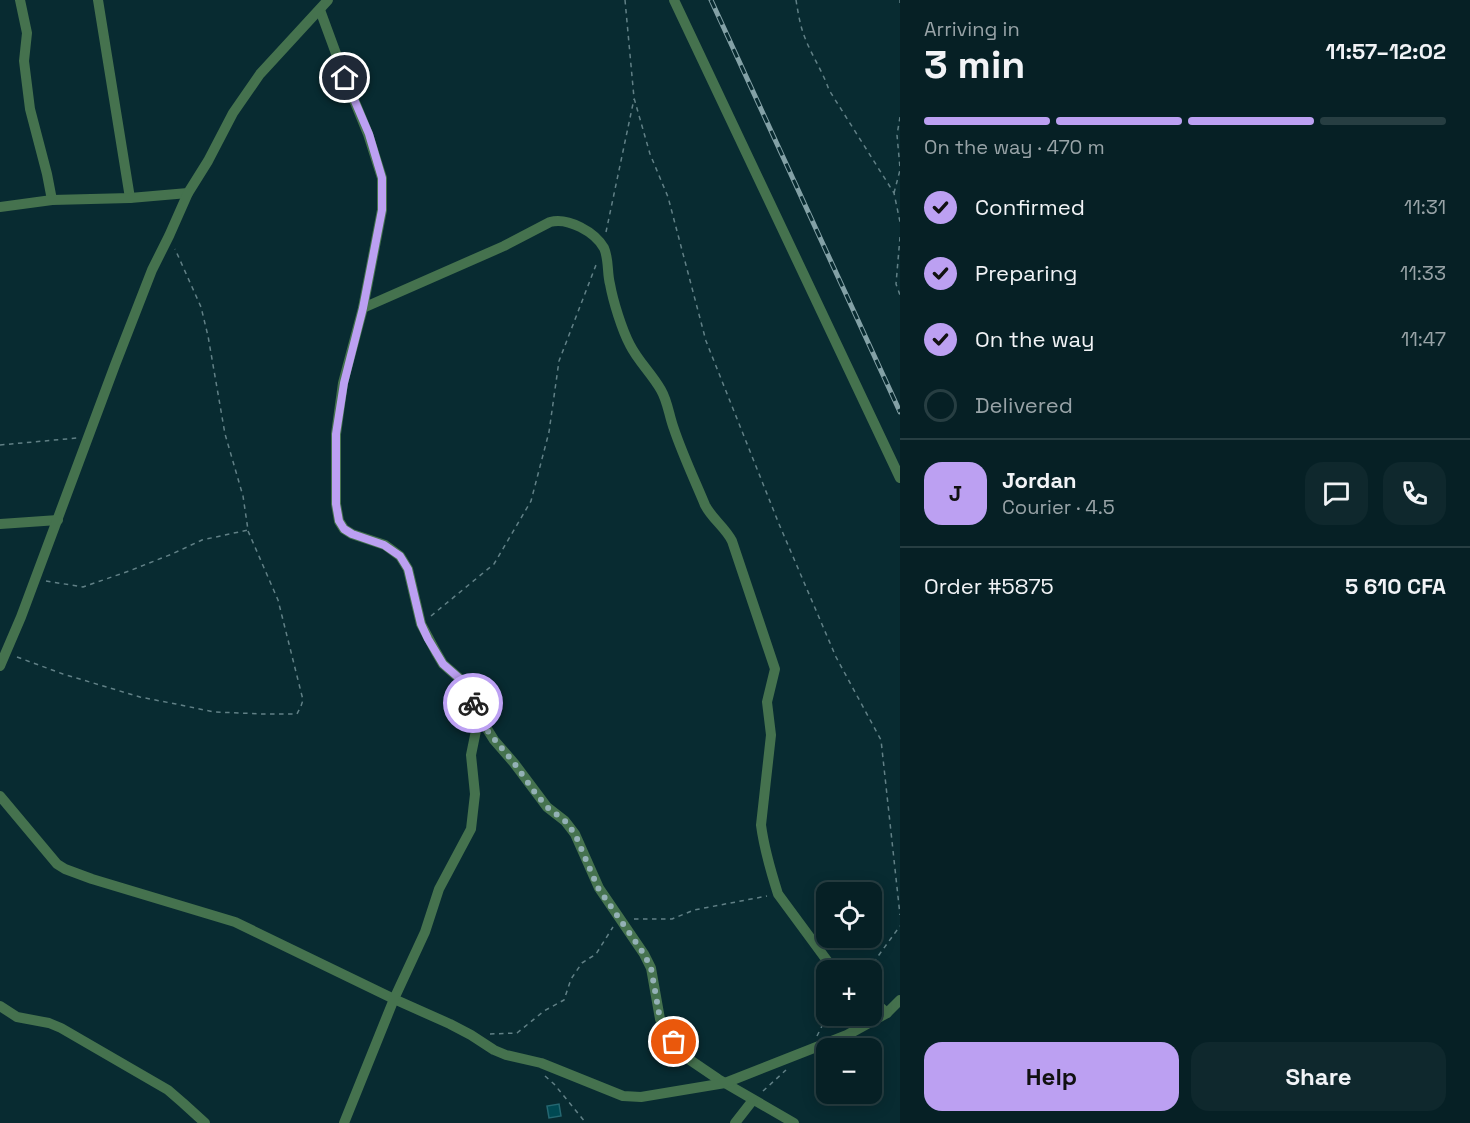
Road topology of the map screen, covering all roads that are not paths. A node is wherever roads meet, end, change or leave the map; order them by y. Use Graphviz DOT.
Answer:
graph roads {
  1 [pos="20,0"];
  2 [pos="99,0"];
  3 [pos="328,0"];
  4 [pos="674,0"];
  5 [pos="320,10"];
  6 [pos="188,192"];
  7 [pos="130,198"];
  8 [pos="52,200"];
  9 [pos="0,207"];
  10 [pos="363,308"];
  11 [pos="900,478"];
  12 [pos="58,520"];
  13 [pos="0,524"];
  14 [pos="0,666"];
  15 [pos="479,716"];
  16 [pos="0,796"];
  17 [pos="827,960"];
  18 [pos="394,999"];
  19 [pos="900,1000"];
  20 [pos="0,1006"];
  21 [pos="882,1009"];
  22 [pos="886,1013"];
  23 [pos="725,1083"];
  24 [pos="753,1100"];
  25 [pos="205,1123"];
  26 [pos="345,1123"];
  27 [pos="735,1123"];
  28 [pos="794,1123"];
  1 -- 8 [label="street"];
  2 -- 7 [label="street"];
  3 -- 5 [label="street"];
  4 -- 11 [label="street"];
  5 -- 6 [label="street"];
  5 -- 10 [label="street"];
  6 -- 7 [label="street"];
  6 -- 12 [label="street"];
  7 -- 8 [label="street"];
  8 -- 9 [label="street"];
  10 -- 15 [label="street"];
  10 -- 17 [label="street"];
  12 -- 13 [label="street"];
  12 -- 14 [label="street"];
  15 -- 18 [label="street"];
  15 -- 23 [label="street"];
  16 -- 18 [label="street"];
  18 -- 23 [label="street"];
  18 -- 26 [label="street"];
  19 -- 22 [label="street"];
  20 -- 25 [label="street"];
  21 -- 22 [label="street"];
  22 -- 23 [label="street"];
  23 -- 24 [label="street"];
  24 -- 27 [label="street"];
  24 -- 28 [label="street"];
}
